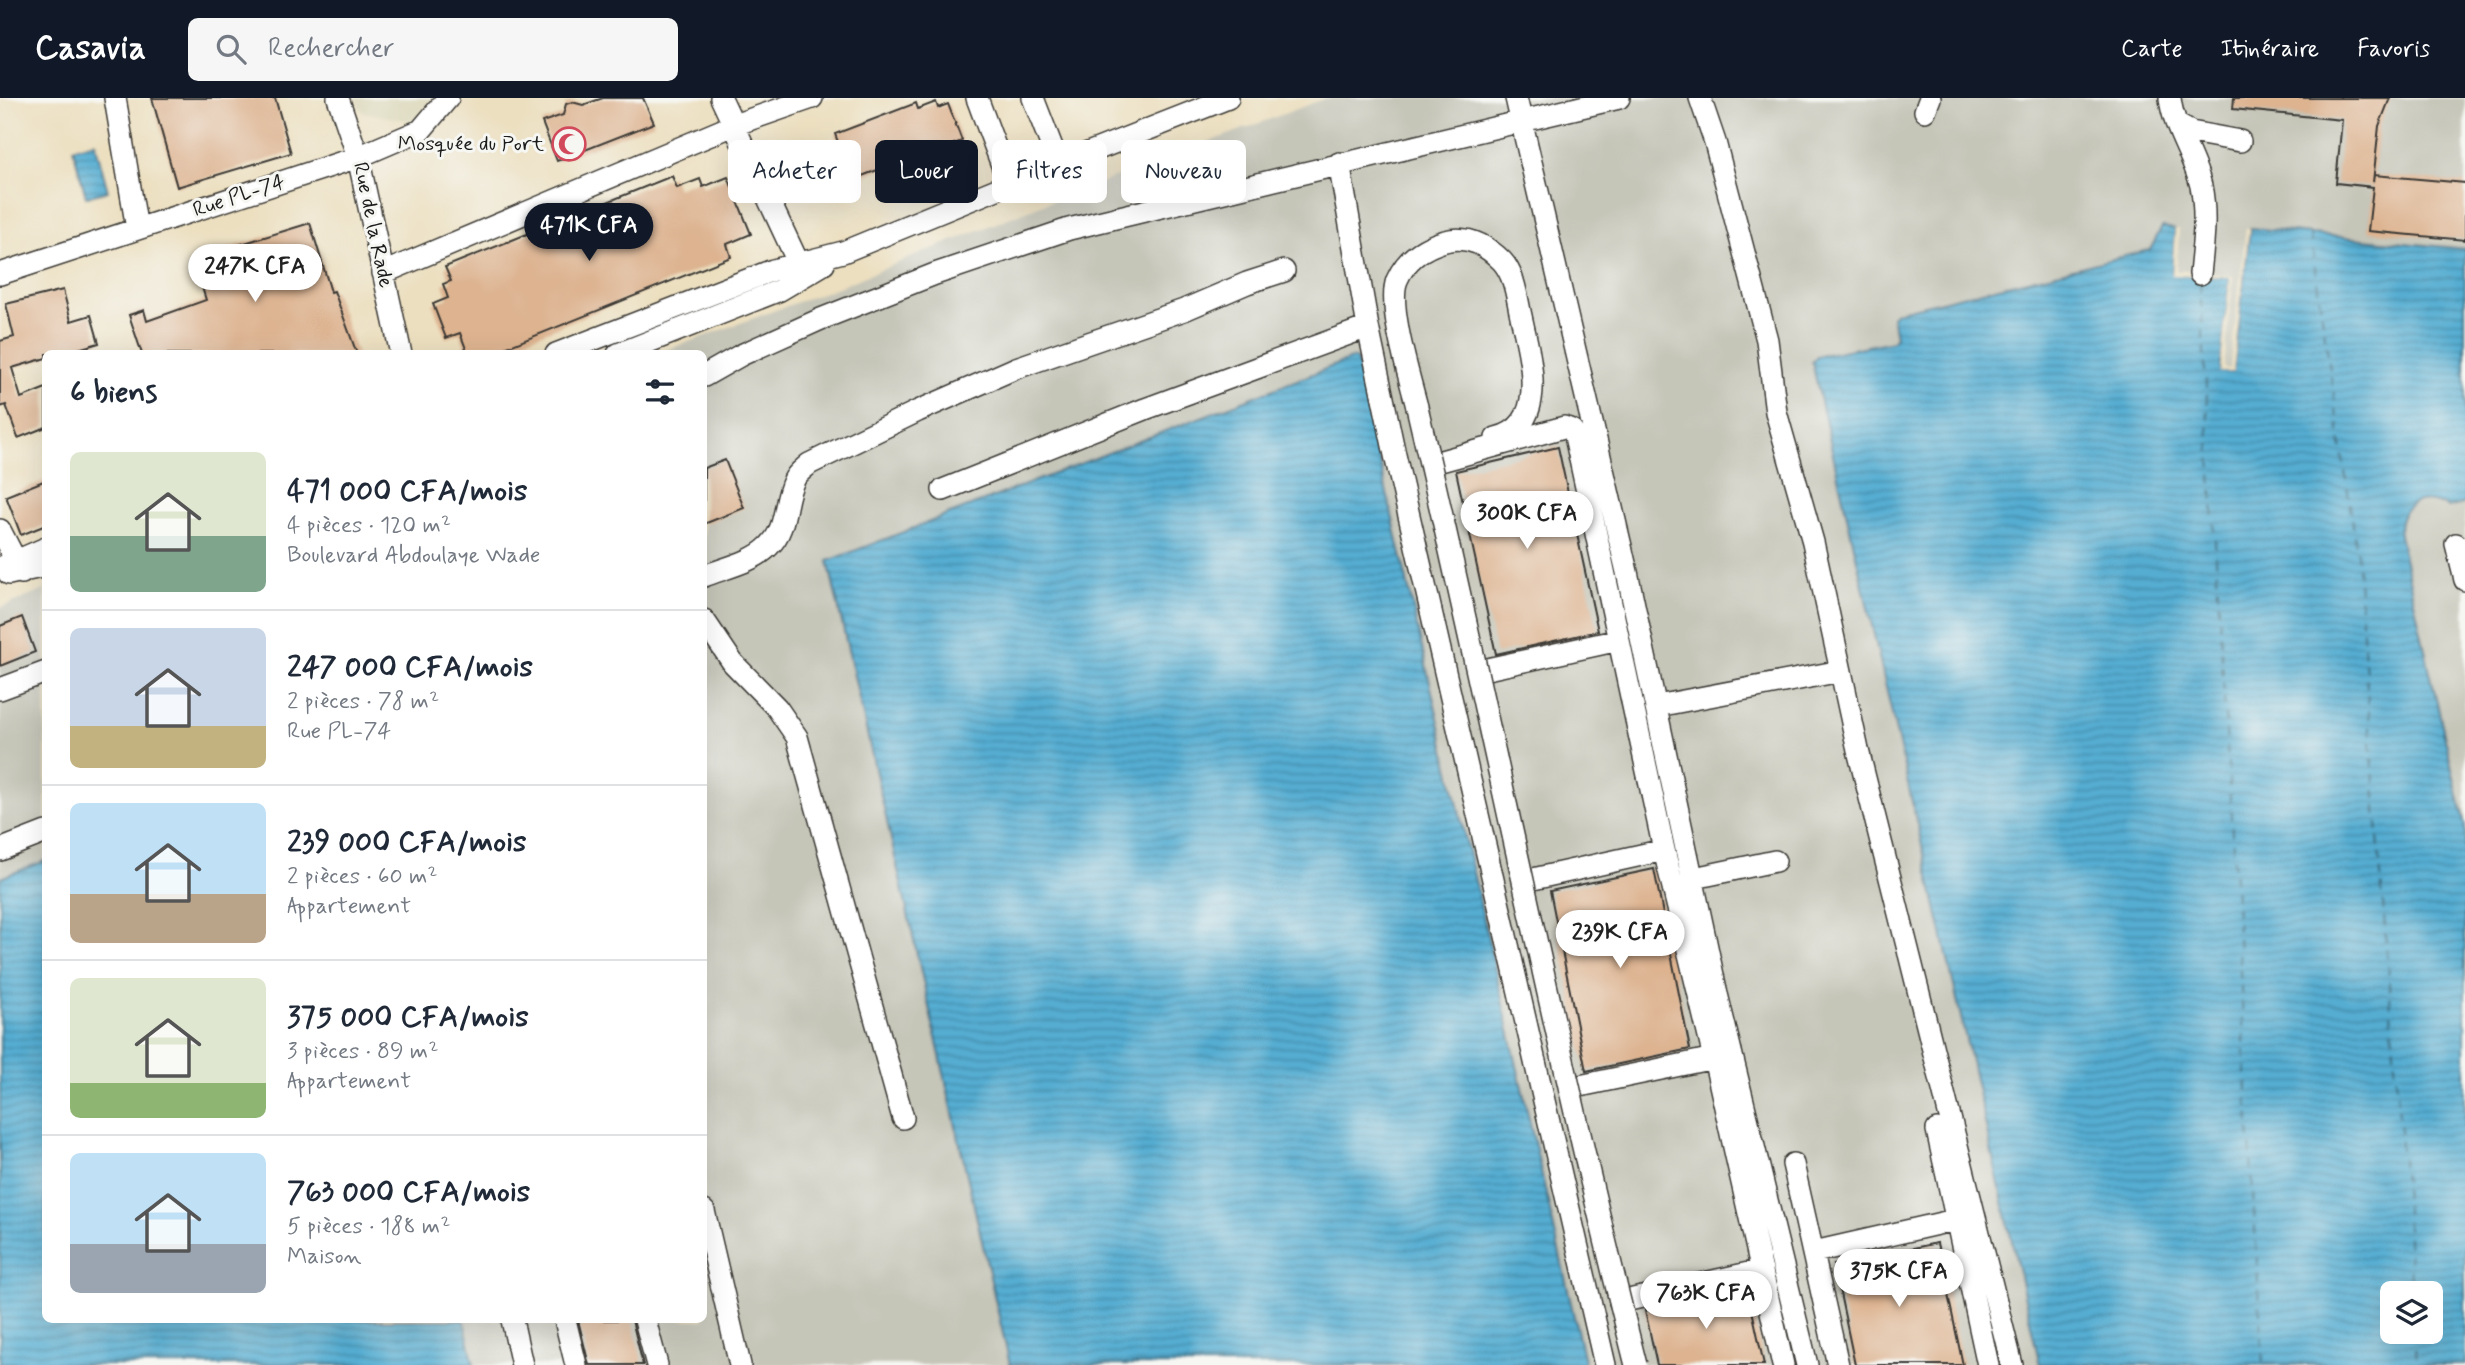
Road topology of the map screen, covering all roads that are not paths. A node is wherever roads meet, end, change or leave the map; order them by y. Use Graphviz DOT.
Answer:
graph roads {
  1 [pos="115,98"];
  2 [pos="338,98"];
  3 [pos="449,98"];
  4 [pos="721,98"];
  5 [pos="811,98"];
  6 [pos="977,98"];
  7 [pos="1033,98"];
  8 [pos="1228,98"];
  9 [pos="1516,98"];
  10 [pos="1619,98"];
  11 [pos="1700,98"];
  12 [pos="2170,98"];
  13 [pos="1189,105"];
  14 [pos="1521,120"];
  15 [pos="734,125"];
  16 [pos="2178,125"];
  17 [pos="993,140"];
  18 [pos="1050,140"];
  19 [pos="2240,141"];
  20 [pos="1107,142"];
  21 [pos="358,157"];
  22 [pos="1339,163"];
  23 [pos="992,191"];
  24 [pos="137,229"];
  25 [pos="802,269"];
  26 [pos="1284,271"];
  27 [pos="383,272"];
  28 [pos="0,274"];
  29 [pos="2200,274"];
  30 [pos="1368,327"];
  31 [pos="400,350"];
  32 [pos="566,350"];
  33 [pos="628,350"];
  34 [pos="707,374"];
  35 [pos="1403,454"];
  36 [pos="1430,464"];
  37 [pos="943,490"];
  38 [pos="0,530"];
  39 [pos="2456,544"];
  40 [pos="42,550"];
  41 [pos="42,566"];
  42 [pos="13,567"];
  43 [pos="0,575"];
  44 [pos="707,575"];
  45 [pos="2465,580"];
  46 [pos="707,624"];
  47 [pos="1619,640"];
  48 [pos="1478,671"];
  49 [pos="1841,671"];
  50 [pos="42,673"];
  51 [pos="0,689"];
  52 [pos="1657,706"];
  53 [pos="42,834"];
  54 [pos="1664,849"];
  55 [pos="0,850"];
  56 [pos="1776,861"];
  57 [pos="1694,878"];
  58 [pos="1524,881"];
  59 [pos="1714,1058"];
  60 [pos="1570,1088"];
  61 [pos="902,1118"];
  62 [pos="1937,1130"];
  63 [pos="1793,1164"];
  64 [pos="1955,1220"];
  65 [pos="707,1224"];
  66 [pos="1814,1252"];
  67 [pos="1762,1270"];
  68 [pos="1620,1302"];
  69 [pos="513,1323"];
  70 [pos="566,1323"];
  71 [pos="646,1323"];
  72 [pos="522,1365"];
  73 [pos="576,1365"];
  74 [pos="657,1365"];
  75 [pos="740,1365"];
  76 [pos="1605,1365"];
  77 [pos="1636,1365"];
  78 [pos="1783,1365"];
  79 [pos="1807,1365"];
  80 [pos="1838,1365"];
  81 [pos="1988,1365"];
  82 [pos="2012,1365"];
  1 -- 24 [label="street"];
  2 -- 21 [label="street, Rue de la Rade"];
  3 -- 21 [label="street, Rue PL-74"];
  4 -- 15 [label="street"];
  5 -- 15 [label="street"];
  6 -- 17 [label="street"];
  7 -- 18 [label="street"];
  8 -- 13 [label="street"];
  9 -- 14 [label="street"];
  10 -- 14 [label="street"];
  11 -- 49 [label="street"];
  12 -- 16 [label="street"];
  13 -- 20 [label="street"];
  14 -- 22 [label="street"];
  14 -- 52 [label="street"];
  15 -- 25 [label="street"];
  15 -- 27 [label="street"];
  16 -- 19 [label="street"];
  16 -- 29 [label="street"];
  21 -- 24 [label="street, Rue PL-74"];
  21 -- 27 [label="street, Rue de la Rade"];
  22 -- 30 [label="street"];
  22 -- 34 [label="street"];
  23 -- 25 [label="street"];
  24 -- 28 [label="street, Rue PL-74"];
  25 -- 32 [label="street"];
  25 -- 33 [label="street"];
  26 -- 44 [label="street"];
  27 -- 31 [label="street, Rue de la Rade"];
  30 -- 35 [label="street"];
  30 -- 37 [label="street"];
  35 -- 36 [label="street, bridge"];
  35 -- 76 [label="street"];
  36 -- 47 [label="street"];
  36 -- 48 [label="street, bridge"];
  38 -- 42 [label="street"];
  39 -- 45 [label="street"];
  40 -- 42 [label="street"];
  41 -- 42 [label="street"];
  42 -- 43 [label="street"];
  46 -- 61 [label="street"];
  47 -- 48 [label="street"];
  47 -- 54 [label="street"];
  48 -- 58 [label="street, bridge"];
  49 -- 52 [label="street"];
  49 -- 82 [label="street"];
  50 -- 51 [label="street"];
  52 -- 57 [label="street"];
  53 -- 55 [label="street"];
  54 -- 58 [label="street"];
  54 -- 59 [label="street"];
  56 -- 57 [label="street"];
  57 -- 79 [label="street"];
  58 -- 60 [label="street, bridge"];
  59 -- 60 [label="street"];
  59 -- 67 [label="street"];
  60 -- 68 [label="street, bridge"];
  62 -- 64 [label="street"];
  63 -- 66 [label="street"];
  64 -- 66 [label="street"];
  64 -- 81 [label="street"];
  65 -- 75 [label="street"];
  66 -- 80 [label="street"];
  67 -- 68 [label="street"];
  67 -- 78 [label="street"];
  68 -- 77 [label="street, bridge"];
  69 -- 72 [label="street"];
  70 -- 73 [label="street"];
  71 -- 74 [label="street"];
}
